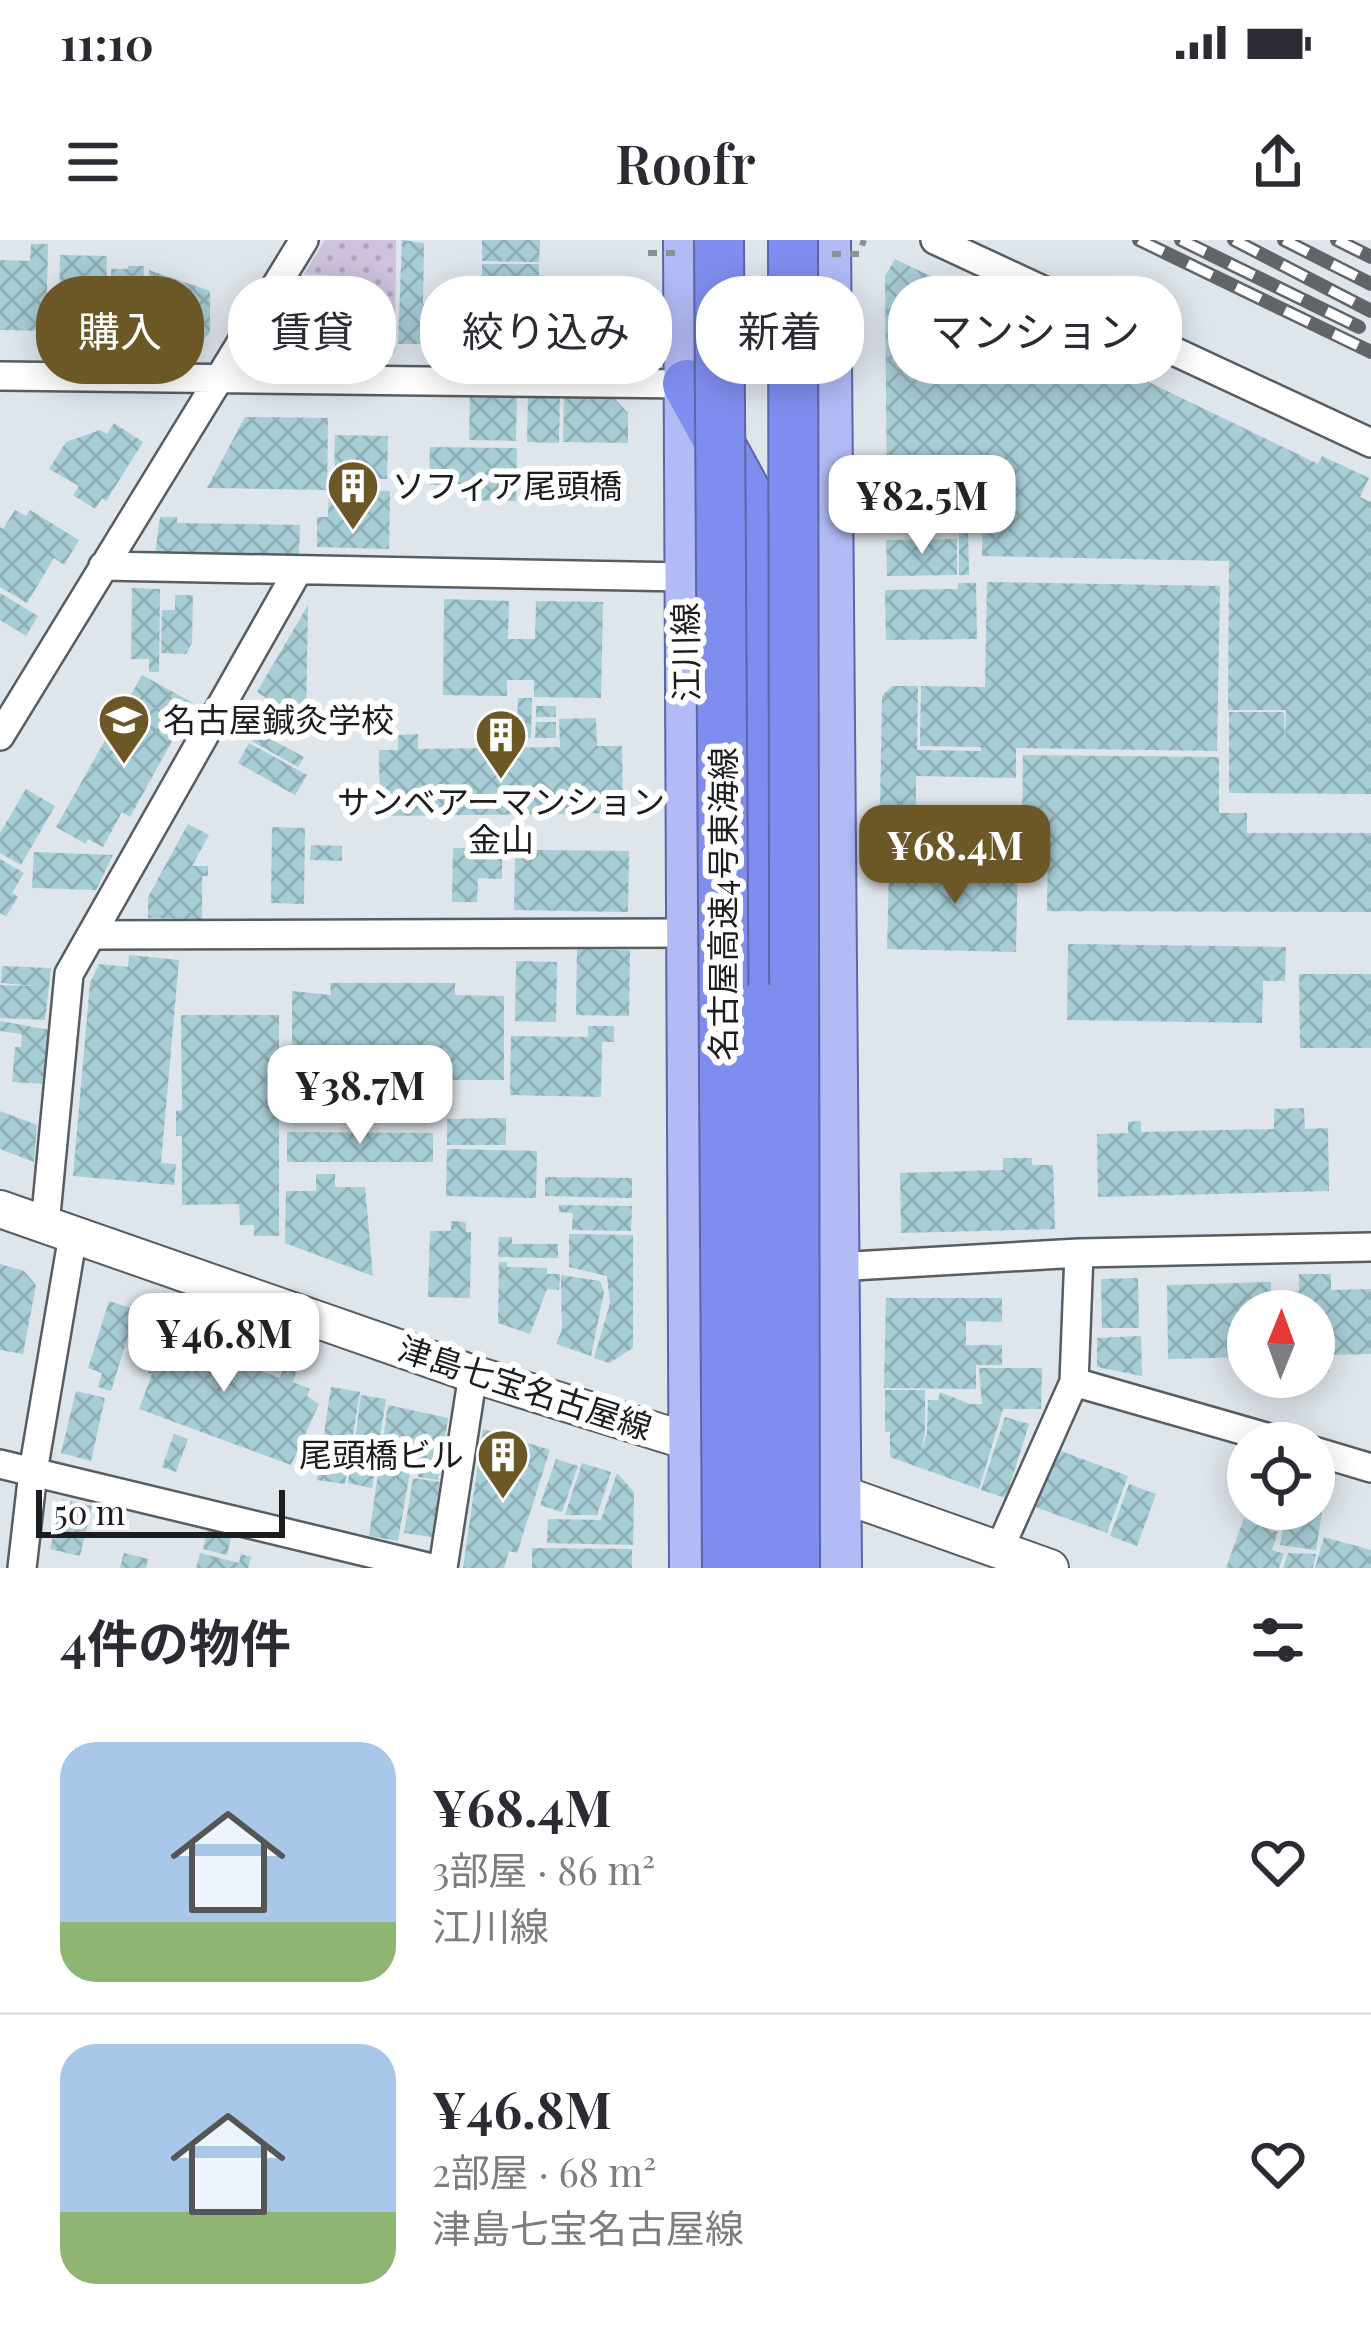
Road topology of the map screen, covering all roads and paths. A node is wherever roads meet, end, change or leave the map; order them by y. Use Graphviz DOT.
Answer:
graph roads {
  1 [pos="685,240"];
  2 [pos="719,240"];
  3 [pos="793,240"];
  4 [pos="829,240"];
  5 [pos="935,240"];
  6 [pos="296,243"];
  7 [pos="0,376"];
  8 [pos="221,376"];
  9 [pos="687,384"];
  10 [pos="1371,443"];
  11 [pos="104,566"];
  12 [pos="297,572"];
  13 [pos="685,577"];
  14 [pos="0,736"];
  15 [pos="690,933"];
  16 [pos="91,935"];
  17 [pos="0,1209"];
  18 [pos="59,1230"];
  19 [pos="1371,1247"];
  20 [pos="1078,1253"];
  21 [pos="836,1267"];
  22 [pos="473,1374"];
  23 [pos="1074,1382"];
  24 [pos="1227,1426"];
  25 [pos="692,1441"];
  26 [pos="1335,1457"];
  27 [pos="0,1464"];
  28 [pos="1371,1468"];
  29 [pos="33,1472"];
  30 [pos="840,1494"];
  31 [pos="999,1550"];
  32 [pos="22,1568"];
  33 [pos="432,1568"];
  34 [pos="443,1568"];
  35 [pos="692,1568"];
  36 [pos="727,1568"];
  37 [pos="761,1568"];
  38 [pos="795,1568"];
  39 [pos="840,1568"];
  40 [pos="1050,1568"];
  1 -- 9 [label="main road, 江川線"];
  2 -- 36 [label="highway, 名古屋高速4号東海線, bridge"];
  3 -- 38 [label="highway, bridge"];
  4 -- 21 [label="main road"];
  5 -- 10 [label="street"];
  6 -- 8 [label="street"];
  7 -- 8 [label="street"];
  8 -- 9 [label="street"];
  8 -- 11 [label="street"];
  9 -- 13 [label="main road, 江川線"];
  9 -- 37 [label="highway, bridge"];
  11 -- 12 [label="street"];
  11 -- 14 [label="street"];
  12 -- 13 [label="street"];
  12 -- 16 [label="street"];
  13 -- 15 [label="main road, 江川線"];
  15 -- 16 [label="street"];
  15 -- 25 [label="main road, 江川線"];
  16 -- 18 [label="street"];
  17 -- 18 [label="main road, 津島七宝名古屋線"];
  18 -- 22 [label="main road, 津島七宝名古屋線"];
  18 -- 29 [label="street"];
  19 -- 20 [label="street"];
  20 -- 21 [label="street"];
  20 -- 23 [label="street"];
  21 -- 30 [label="main road"];
  22 -- 25 [label="main road, 津島七宝名古屋線"];
  22 -- 34 [label="street"];
  23 -- 24 [label="street"];
  23 -- 31 [label="street"];
  25 -- 30 [label="main road, 津島七宝名古屋線"];
  25 -- 35 [label="main road, 江川線"];
  26 -- 28 [label="street"];
  27 -- 29 [label="street"];
  29 -- 32 [label="street"];
  29 -- 33 [label="street"];
  30 -- 31 [label="main road, 津島七宝名古屋線"];
  30 -- 39 [label="main road"];
  31 -- 40 [label="main road, 津島七宝名古屋線"];
}
